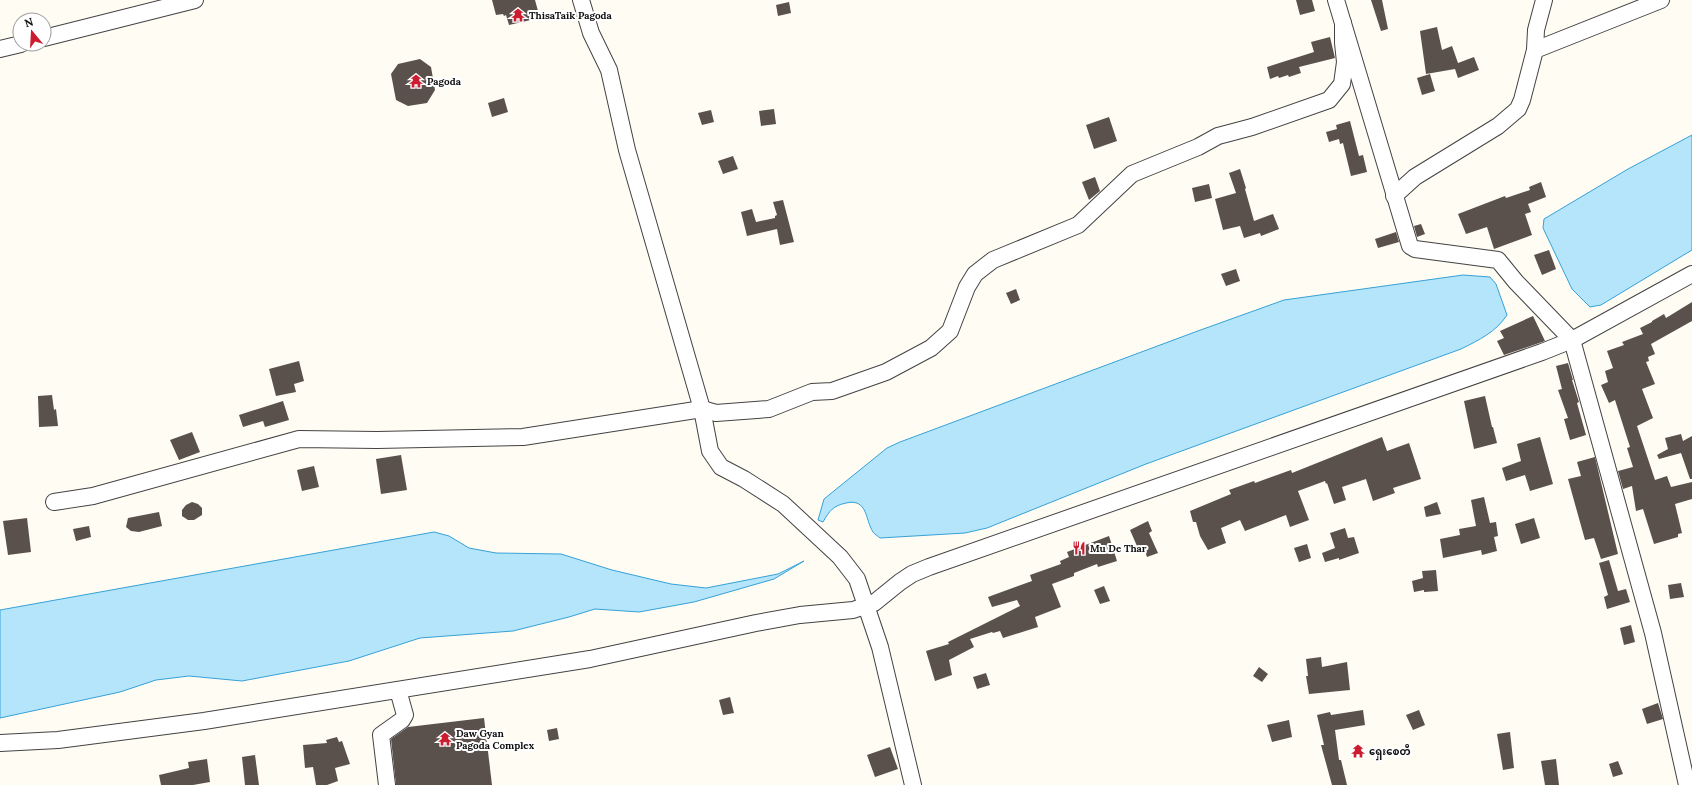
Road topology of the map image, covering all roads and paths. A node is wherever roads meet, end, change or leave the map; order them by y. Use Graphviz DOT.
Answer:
graph roads {
  1 [pos="195,0"];
  2 [pos="581,0"];
  3 [pos="1336,0"];
  4 [pos="1544,0"];
  5 [pos="1661,0"];
  6 [pos="1343,23"];
  7 [pos="52,36"];
  8 [pos="12,46"];
  9 [pos="0,49"];
  10 [pos="1535,50"];
  11 [pos="1394,196"];
  12 [pos="1692,274"];
  13 [pos="1572,340"];
  14 [pos="702,409"];
  15 [pos="54,502"];
  16 [pos="867,606"];
  17 [pos="398,690"];
  18 [pos="0,742"];
  19 [pos="387,785"];
  20 [pos="913,785"];
  21 [pos="1687,785"];
  1 -- 7 [label="street"];
  2 -- 14 [label="street"];
  3 -- 6 [label="street"];
  4 -- 10 [label="street"];
  5 -- 10 [label="street"];
  6 -- 11 [label="street"];
  6 -- 14 [label="street"];
  8 -- 9 [label="street"];
  10 -- 11 [label="street"];
  11 -- 13 [label="street"];
  12 -- 13 [label="street"];
  13 -- 16 [label="street"];
  13 -- 21 [label="street"];
  14 -- 15 [label="street"];
  14 -- 16 [label="street"];
  16 -- 17 [label="street"];
  16 -- 20 [label="street"];
  17 -- 18 [label="street"];
  17 -- 19 [label="street"];
}
